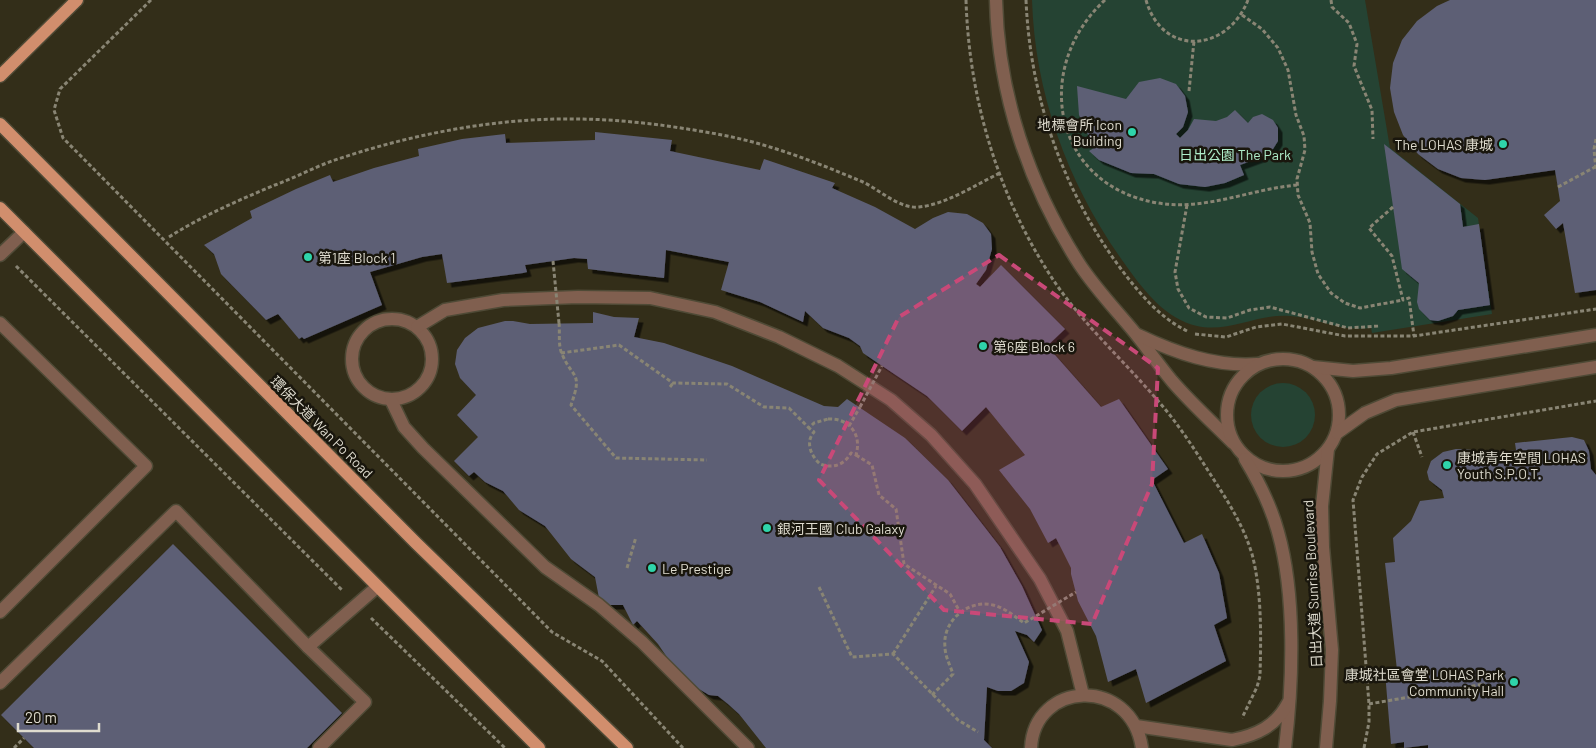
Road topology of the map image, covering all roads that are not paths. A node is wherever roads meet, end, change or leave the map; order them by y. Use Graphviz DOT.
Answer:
graph roads {
  1 [pos="76,0"];
  2 [pos="996,0"];
  3 [pos="0,76"];
  4 [pos="0,124"];
  5 [pos="0,208"];
  6 [pos="24,232"];
  7 [pos="1,253"];
  8 [pos="0,323"];
  9 [pos="417,327"];
  10 [pos="1135,334"];
  11 [pos="1596,335"];
  12 [pos="1259,364"];
  13 [pos="1313,367"];
  14 [pos="1596,367"];
  15 [pos="391,400"];
  16 [pos="1337,433"];
  17 [pos="1233,443"];
  18 [pos="1328,449"];
  19 [pos="1245,458"];
  20 [pos="377,587"];
  21 [pos="0,612"];
  22 [pos="308,647"];
  23 [pos="0,683"];
  24 [pos="1083,695"];
  25 [pos="1290,699"];
  26 [pos="1136,726"];
  27 [pos="319,748"];
  28 [pos="539,748"];
  29 [pos="627,748"];
  30 [pos="748,748"];
  31 [pos="1031,748"];
  32 [pos="1142,748"];
  33 [pos="1285,748"];
  34 [pos="1326,748"];
  1 -- 3 [label="main road"];
  2 -- 10 [label="street, 日出大道 Sunrise Boulevard"];
  4 -- 29 [label="main road, 環保大道 Wan Po Road"];
  5 -- 6 [label="main road"];
  6 -- 7 [label="street"];
  6 -- 20 [label="main road"];
  8 -- 21 [label="street"];
  9 -- 15 [label="street"];
  9 -- 15 [label="street"];
  9 -- 24 [label="street"];
  10 -- 12 [label="street, 日出大道 Sunrise Boulevard"];
  10 -- 17 [label="street, 日出大道 Sunrise Boulevard"];
  11 -- 13 [label="street"];
  12 -- 13 [label="street, 日出大道 Sunrise Boulevard"];
  12 -- 17 [label="street, 日出大道 Sunrise Boulevard"];
  13 -- 16 [label="street, 日出大道 Sunrise Boulevard"];
  14 -- 16 [label="street"];
  15 -- 30 [label="street"];
  16 -- 18 [label="street, 日出大道 Sunrise Boulevard"];
  17 -- 19 [label="street, 日出大道 Sunrise Boulevard"];
  18 -- 19 [label="street, 日出大道 Sunrise Boulevard"];
  18 -- 34 [label="street, 日出大道 Sunrise Boulevard"];
  19 -- 25 [label="street, 日出大道 Sunrise Boulevard"];
  20 -- 22 [label="street"];
  20 -- 28 [label="main road"];
  22 -- 23 [label="street"];
  22 -- 27 [label="street"];
  24 -- 26 [label="street"];
  24 -- 31 [label="street"];
  25 -- 26 [label="street"];
  25 -- 33 [label="street, 日出大道 Sunrise Boulevard"];
  26 -- 32 [label="street"];
}
